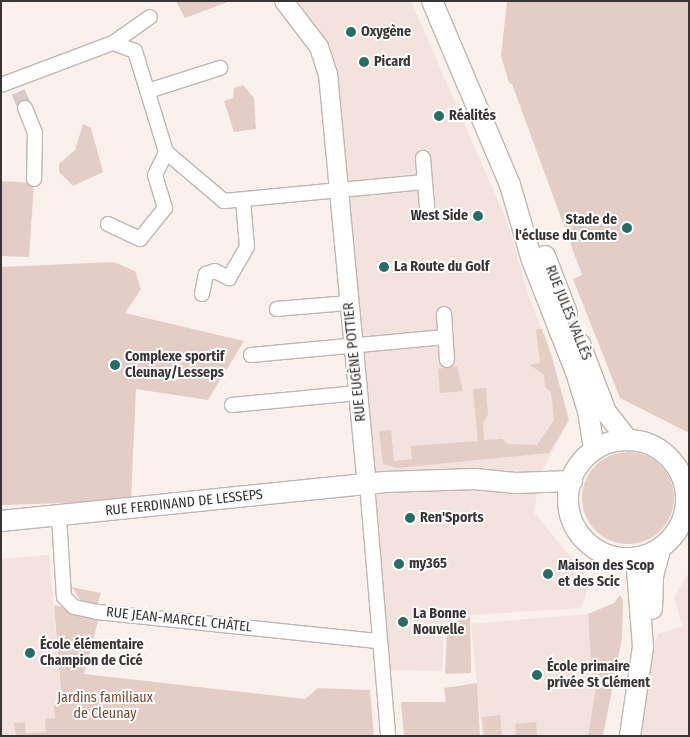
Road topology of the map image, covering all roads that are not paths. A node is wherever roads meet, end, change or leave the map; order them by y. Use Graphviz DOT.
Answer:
graph roads {
  1 [pos="284,1"];
  2 [pos="432,1"];
  3 [pos="446,1"];
  4 [pos="150,17"];
  5 [pos="113,43"];
  6 [pos="220,68"];
  7 [pos="468,81"];
  8 [pos="11,86"];
  9 [pos="148,91"];
  10 [pos="25,108"];
  11 [pos="166,152"];
  12 [pos="423,158"];
  13 [pos="34,179"];
  14 [pos="424,182"];
  15 [pos="510,184"];
  16 [pos="338,192"];
  17 [pos="243,200"];
  18 [pos="427,207"];
  19 [pos="108,224"];
  20 [pos="202,294"];
  21 [pos="349,302"];
  22 [pos="277,309"];
  23 [pos="444,314"];
  24 [pos="445,337"];
  25 [pos="353,346"];
  26 [pos="251,355"];
  27 [pos="447,360"];
  28 [pos="357,393"];
  29 [pos="232,405"];
  30 [pos="628,440"];
  31 [pos="594,450"];
  32 [pos="367,484"];
  33 [pos="570,490"];
  34 [pos="59,516"];
  35 [pos="1,521"];
  36 [pos="660,549"];
  37 [pos="636,557"];
  38 [pos="380,641"];
  39 [pos="643,648"];
  40 [pos="388,736"];
  41 [pos="630,736"];
  1 -- 16 [label="street, RUE EUGÈNE POTTIER"];
  2 -- 7 [label="main road, RUE JULES VALLÈS"];
  3 -- 7 [label="main road, RUE JULES VALLÈS"];
  4 -- 5 [label="street"];
  5 -- 8 [label="street"];
  5 -- 9 [label="street"];
  6 -- 9 [label="street"];
  7 -- 15 [label="main road, RUE JULES VALLÈS"];
  9 -- 11 [label="street"];
  10 -- 13 [label="street"];
  11 -- 17 [label="street"];
  11 -- 19 [label="street"];
  12 -- 14 [label="street"];
  14 -- 16 [label="street"];
  14 -- 18 [label="street"];
  15 -- 30 [label="main road, RUE JULES VALLÈS"];
  15 -- 31 [label="main road, RUE JULES VALLÈS"];
  16 -- 17 [label="street"];
  16 -- 21 [label="street, RUE EUGÈNE POTTIER"];
  17 -- 20 [label="street"];
  21 -- 22 [label="street"];
  21 -- 25 [label="street, RUE EUGÈNE POTTIER"];
  23 -- 24 [label="street"];
  24 -- 25 [label="street"];
  24 -- 27 [label="street"];
  25 -- 26 [label="street"];
  25 -- 28 [label="street, RUE EUGÈNE POTTIER"];
  28 -- 29 [label="street"];
  28 -- 32 [label="street, RUE EUGÈNE POTTIER"];
  30 -- 31 [label="main road"];
  30 -- 36 [label="main road"];
  31 -- 33 [label="main road"];
  32 -- 33 [label="main road, RUE FERDINAND DE LESSEPS"];
  32 -- 34 [label="main road, RUE FERDINAND DE LESSEPS"];
  32 -- 38 [label="street, RUE EUGÈNE POTTIER"];
  33 -- 37 [label="main road"];
  34 -- 35 [label="main road, RUE FERDINAND DE LESSEPS"];
  34 -- 38 [label="street, RUE JEAN-MARCEL CHÂTEL"];
  36 -- 37 [label="main road"];
  36 -- 39 [label="main road"];
  37 -- 39 [label="main road"];
  38 -- 40 [label="street, RUE EUGÈNE POTTIER"];
  39 -- 41 [label="main road"];
}
